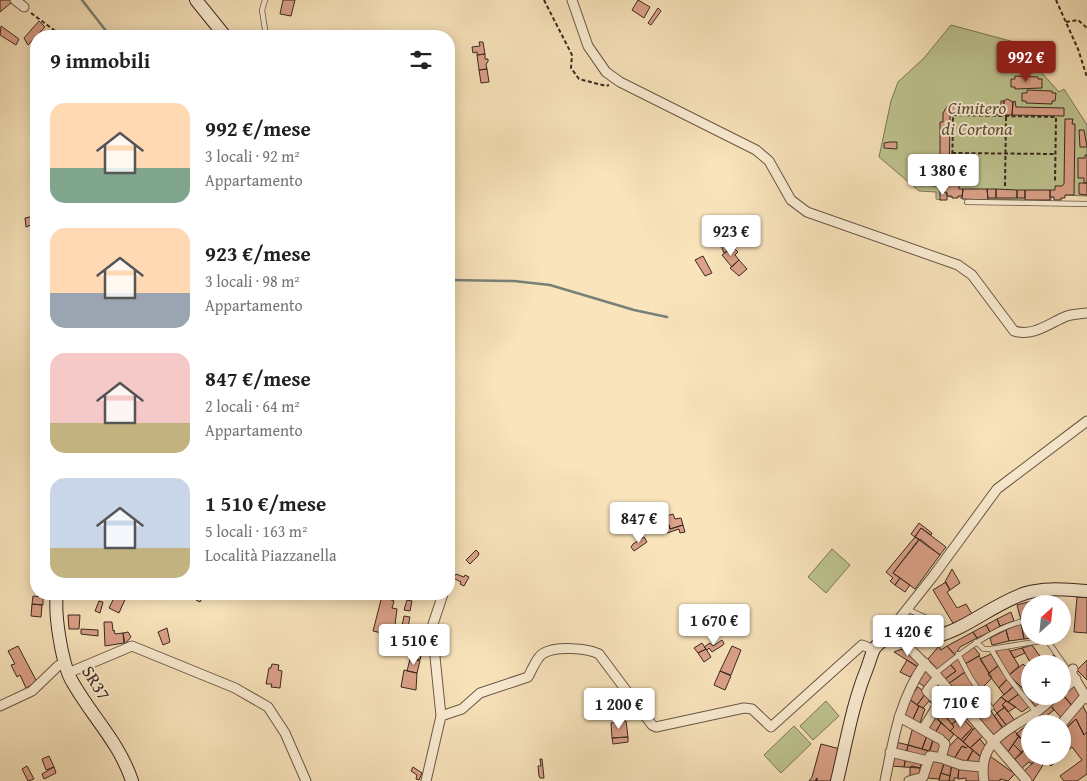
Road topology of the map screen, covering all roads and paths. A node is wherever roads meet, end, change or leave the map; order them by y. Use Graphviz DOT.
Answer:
graph roads {
  1 [pos="15,0"];
  2 [pos="196,0"];
  3 [pos="265,0"];
  4 [pos="544,0"];
  5 [pos="572,0"];
  6 [pos="1056,0"];
  7 [pos="24,7"];
  8 [pos="1066,22"];
  9 [pos="1087,28"];
  10 [pos="54,30"];
  11 [pos="220,30"];
  12 [pos="265,30"];
  13 [pos="1087,77"];
  14 [pos="620,82"];
  15 [pos="1006,117"];
  16 [pos="952,153"];
  17 [pos="1005,154"];
  18 [pos="1055,154"];
  19 [pos="952,180"];
  20 [pos="1054,182"];
  21 [pos="1005,186"];
  22 [pos="967,202"];
  23 [pos="1087,205"];
  24 [pos="1087,314"];
  25 [pos="1087,421"];
  26 [pos="1087,591"];
  27 [pos="57,600"];
  28 [pos="441,600"];
  29 [pos="907,609"];
  30 [pos="933,621"];
  31 [pos="1021,621"];
  32 [pos="896,635"];
  33 [pos="976,642"];
  34 [pos="991,648"];
  35 [pos="874,650"];
  36 [pos="958,654"];
  37 [pos="925,663"];
  38 [pos="67,668"];
  39 [pos="1073,673"];
  40 [pos="937,676"];
  41 [pos="1071,676"];
  42 [pos="1086,694"];
  43 [pos="1044,705"];
  44 [pos="0,706"];
  45 [pos="991,708"];
  46 [pos="1036,712"];
  47 [pos="1069,715"];
  48 [pos="441,716"];
  49 [pos="899,717"];
  50 [pos="923,729"];
  51 [pos="993,743"];
  52 [pos="890,752"];
  53 [pos="940,758"];
  54 [pos="928,760"];
  55 [pos="982,767"];
  56 [pos="132,781"];
  57 [pos="306,781"];
  58 [pos="426,781"];
  59 [pos="837,781"];
  60 [pos="885,781"];
  61 [pos="909,781"];
  62 [pos="984,781"];
  63 [pos="1027,781"];
  1 -- 7 [label="street"];
  2 -- 11 [label="main road"];
  3 -- 12 [label="lane"];
  4 -- 14 [label="path"];
  5 -- 14 [label="street"];
  6 -- 8 [label="path"];
  7 -- 10 [label="path"];
  8 -- 9 [label="path"];
  8 -- 13 [label="path"];
  14 -- 24 [label="street"];
  15 -- 16 [label="path"];
  15 -- 17 [label="path"];
  15 -- 18 [label="path"];
  16 -- 17 [label="path"];
  16 -- 19 [label="path"];
  17 -- 18 [label="path"];
  17 -- 21 [label="path"];
  18 -- 20 [label="path"];
  22 -- 23 [label="lane"];
  25 -- 29 [label="street"];
  26 -- 32 [label="main road"];
  27 -- 38 [label="main road, SR37"];
  28 -- 48 [label="street"];
  29 -- 30 [label="lane"];
  29 -- 32 [label="street"];
  31 -- 33 [label="lane"];
  32 -- 35 [label="main road"];
  32 -- 37 [label="street"];
  33 -- 34 [label="lane"];
  33 -- 36 [label="lane"];
  34 -- 39 [label="lane"];
  34 -- 46 [label="lane"];
  35 -- 48 [label="street"];
  35 -- 59 [label="main road"];
  36 -- 40 [label="lane"];
  36 -- 45 [label="lane"];
  37 -- 40 [label="street"];
  37 -- 49 [label="street"];
  38 -- 44 [label="street"];
  38 -- 56 [label="main road, SR37"];
  38 -- 57 [label="street"];
  39 -- 41 [label="street"];
  39 -- 42 [label="street"];
  40 -- 50 [label="street"];
  40 -- 51 [label="street"];
  42 -- 47 [label="street"];
  43 -- 46 [label="street"];
  46 -- 51 [label="street"];
  48 -- 58 [label="street"];
  49 -- 50 [label="street"];
  49 -- 52 [label="street"];
  50 -- 53 [label="street"];
  51 -- 55 [label="street"];
  51 -- 63 [label="street"];
  52 -- 54 [label="street"];
  52 -- 60 [label="street"];
  53 -- 54 [label="street"];
  53 -- 55 [label="street"];
  54 -- 61 [label="street"];
  55 -- 62 [label="street"];
}
